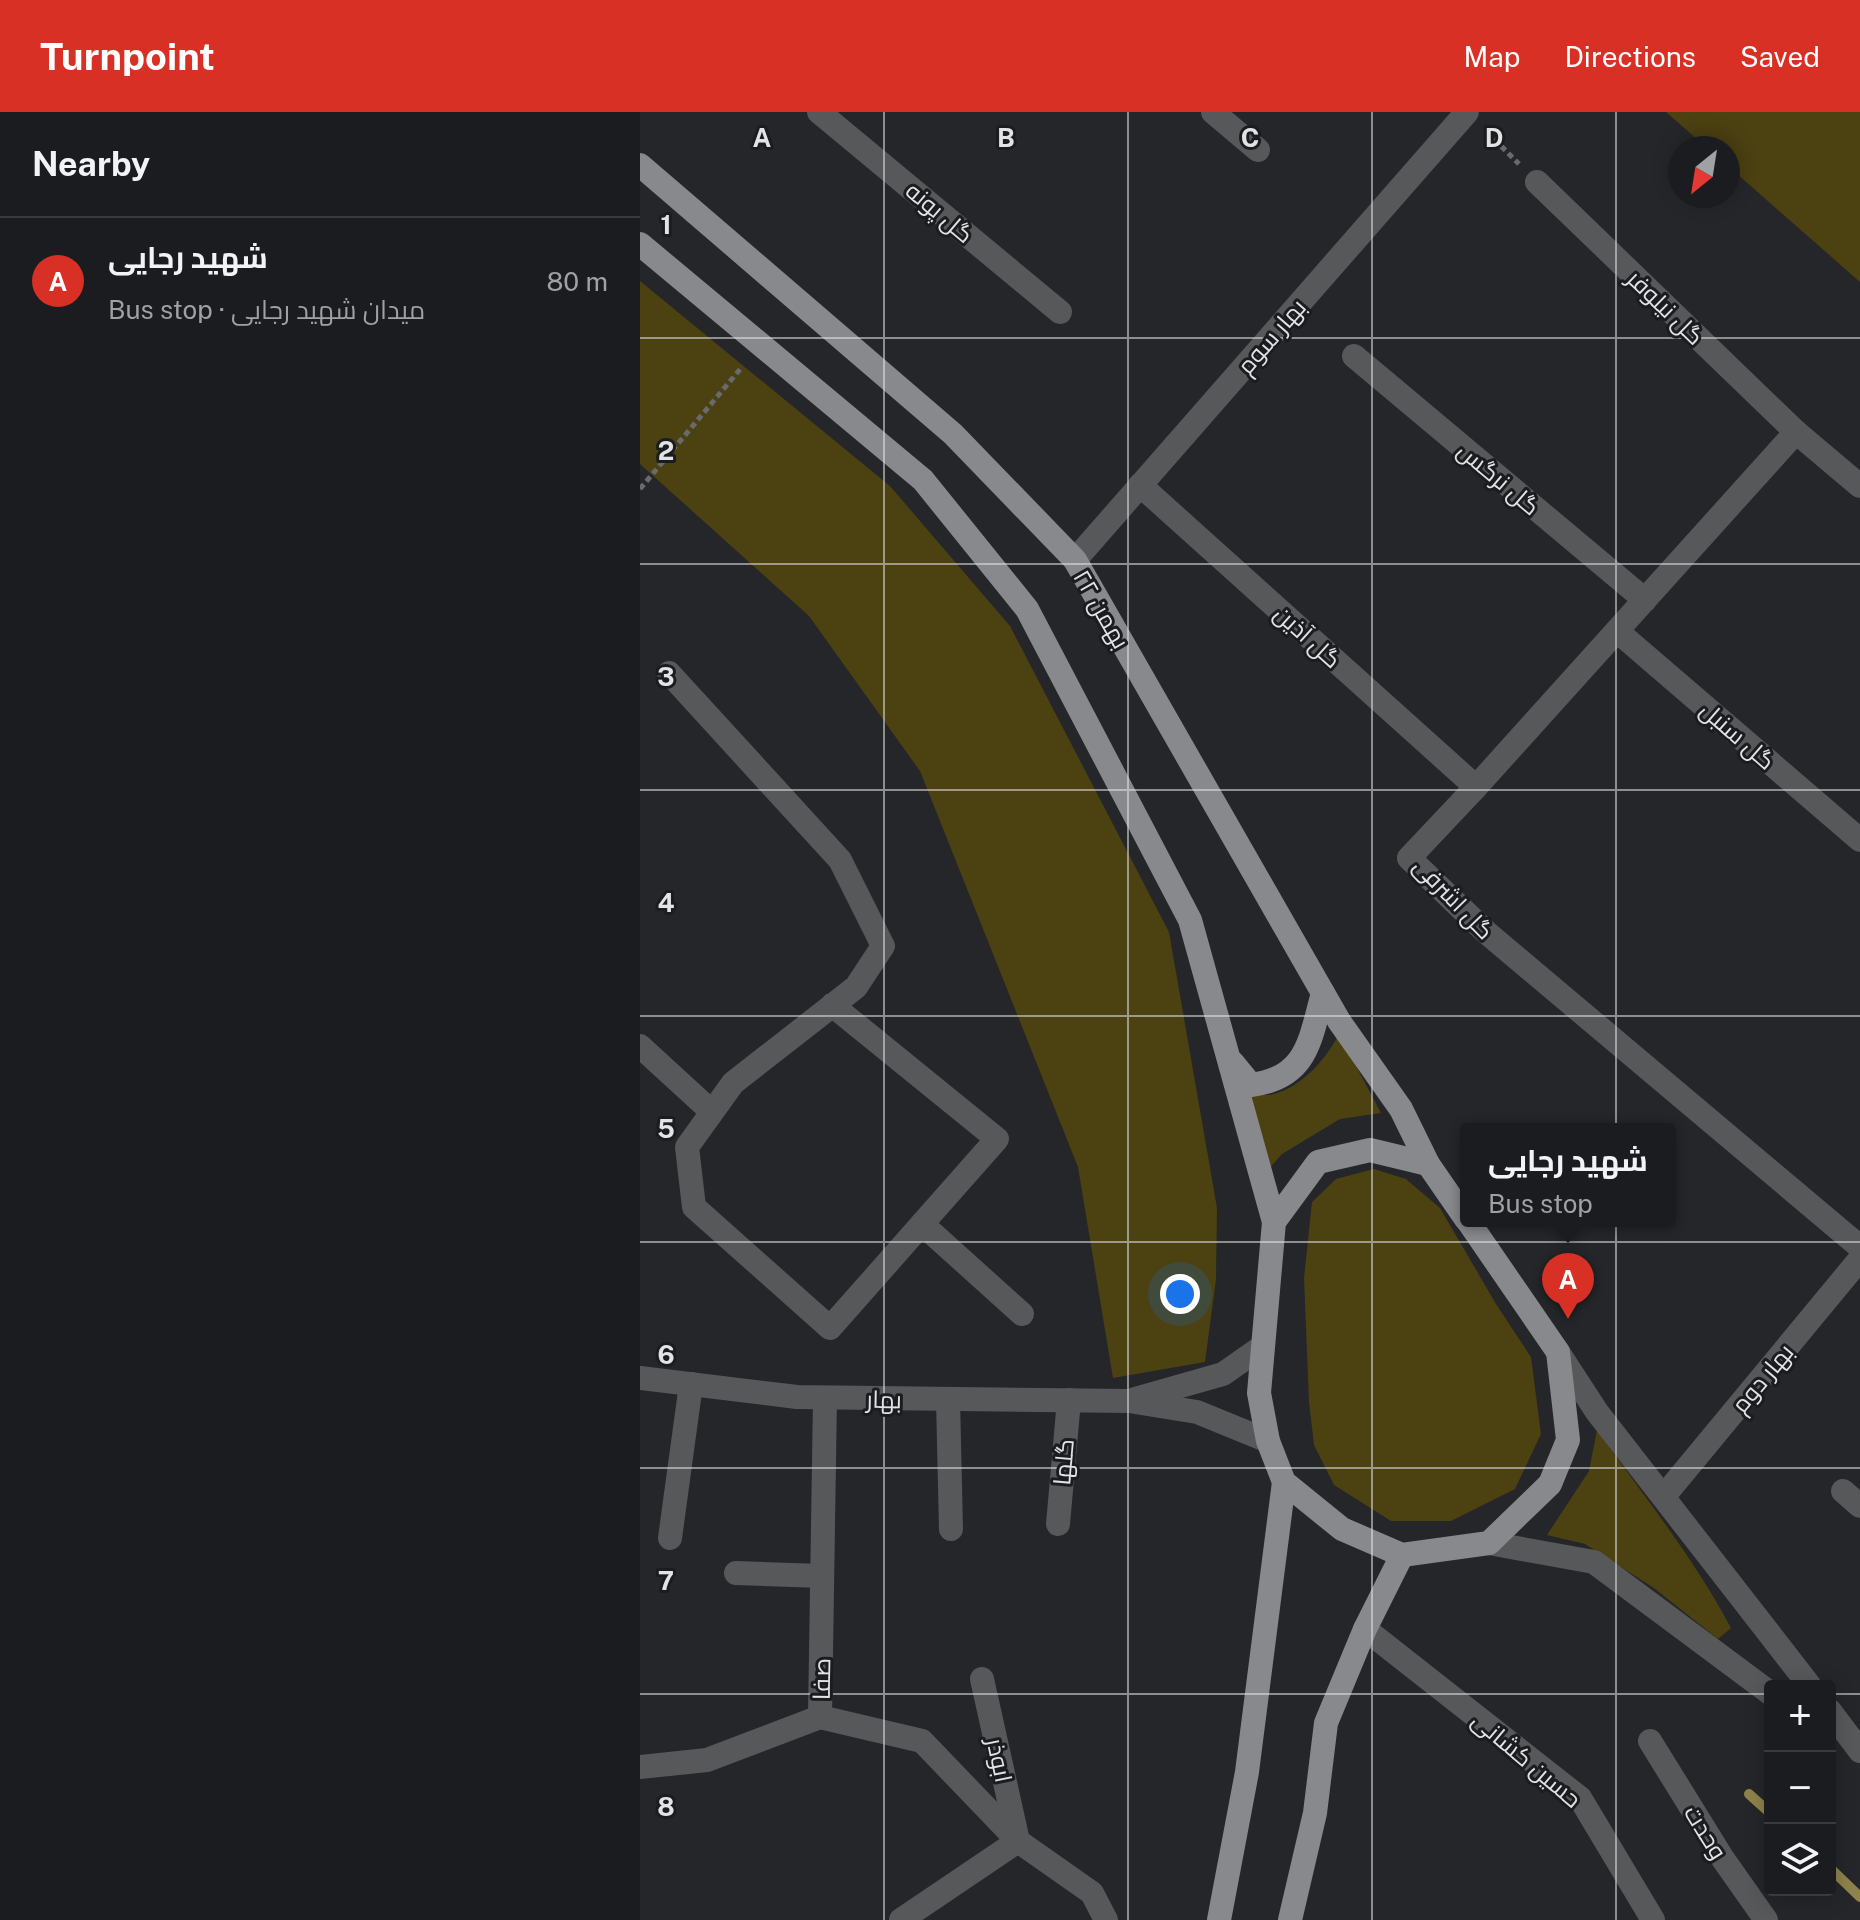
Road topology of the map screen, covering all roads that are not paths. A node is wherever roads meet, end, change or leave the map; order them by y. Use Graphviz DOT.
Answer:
graph roads {
  1 [pos="819,112"];
  2 [pos="1213,112"];
  3 [pos="1467,112"];
  4 [pos="1258,150"];
  5 [pos="640,165"];
  6 [pos="1537,182"];
  7 [pos="640,244"];
  8 [pos="1060,312"];
  9 [pos="1354,356"];
  10 [pos="1796,432"];
  11 [pos="1140,485"];
  12 [pos="1860,486"];
  13 [pos="1075,560"];
  14 [pos="1645,600"];
  15 [pos="1617,631"];
  16 [pos="669,673"];
  17 [pos="1476,787"];
  18 [pos="1860,840"];
  19 [pos="1323,993"];
  20 [pos="832,1005"];
  21 [pos="640,1046"];
  22 [pos="1229,1058"];
  23 [pos="712,1112"];
  24 [pos="1428,1164"];
  25 [pos="1460,1210"];
  26 [pos="1274,1222"];
  27 [pos="922,1224"];
  28 [pos="1472,1227"];
  29 [pos="1860,1247"];
  30 [pos="1860,1259"];
  31 [pos="1022,1314"];
  32 [pos="1263,1346"];
  33 [pos="1558,1352"];
  34 [pos="640,1378"];
  35 [pos="691,1384"];
  36 [pos="825,1398"];
  37 [pos="948,1399"];
  38 [pos="1069,1400"];
  39 [pos="1129,1401"];
  40 [pos="1268,1441"];
  41 [pos="1284,1482"];
  42 [pos="1664,1496"];
  43 [pos="1058,1524"];
  44 [pos="951,1529"];
  45 [pos="670,1538"];
  46 [pos="1489,1543"];
  47 [pos="1402,1555"];
  48 [pos="736,1573"];
  49 [pos="822,1576"];
  50 [pos="1365,1629"];
  51 [pos="982,1679"];
  52 [pos="1805,1680"];
  53 [pos="1764,1689"];
  54 [pos="820,1717"];
  55 [pos="1836,1719"];
  56 [pos="1650,1741"];
  57 [pos="1836,1743"];
  58 [pos="1860,1751"];
  59 [pos="1860,1761"];
  60 [pos="640,1767"];
  61 [pos="1018,1841"];
  62 [pos="901,1920"];
  63 [pos="1106,1920"];
  64 [pos="1219,1920"];
  65 [pos="1290,1920"];
  66 [pos="1653,1920"];
  67 [pos="1766,1920"];
  1 -- 8 [label="street, گل پونه"];
  2 -- 4 [label="street"];
  3 -- 11 [label="street, بهار سوم"];
  5 -- 13 [label="main road, ۲۲ بهمن"];
  6 -- 10 [label="street, گل نیلوفر"];
  7 -- 22 [label="main road"];
  9 -- 14 [label="street, گل نرگس"];
  10 -- 12 [label="street, گل نیلوفر"];
  10 -- 14 [label="street, گل اشرفی"];
  11 -- 13 [label="street, بهار سوم"];
  11 -- 17 [label="street, گل آذین"];
  13 -- 19 [label="main road, ۲۲ بهمن"];
  14 -- 15 [label="street, گل اشرفی"];
  15 -- 17 [label="street, گل اشرفی"];
  15 -- 18 [label="street, گل سنبل"];
  16 -- 20 [label="street"];
  17 -- 29 [label="street, گل اشرفی"];
  19 -- 22 [label="main road"];
  19 -- 24 [label="main road, ۲۲ بهمن"];
  20 -- 23 [label="street"];
  20 -- 27 [label="street"];
  21 -- 23 [label="street"];
  22 -- 26 [label="main road"];
  23 -- 27 [label="street"];
  24 -- 25 [label="main road, ۲۲ بهمن"];
  24 -- 26 [label="main road"];
  26 -- 32 [label="main road"];
  27 -- 31 [label="street"];
  28 -- 33 [label="main road, ۲۲ بهمن"];
  30 -- 42 [label="street, بهار دوم"];
  32 -- 39 [label="street"];
  32 -- 40 [label="main road"];
  33 -- 42 [label="street"];
  33 -- 46 [label="main road"];
  34 -- 35 [label="street, بهار"];
  35 -- 36 [label="street, بهار"];
  35 -- 45 [label="street"];
  36 -- 37 [label="street, بهار"];
  36 -- 49 [label="street, صفا"];
  37 -- 38 [label="street, بهار"];
  37 -- 44 [label="street"];
  38 -- 39 [label="street, بهار"];
  38 -- 43 [label="street, گلها"];
  39 -- 40 [label="street"];
  40 -- 41 [label="main road"];
  41 -- 47 [label="main road"];
  41 -- 64 [label="main road"];
  42 -- 52 [label="street"];
  46 -- 47 [label="main road"];
  46 -- 53 [label="street"];
  47 -- 50 [label="main road"];
  48 -- 49 [label="street"];
  49 -- 54 [label="street, صفا"];
  50 -- 65 [label="main road"];
  50 -- 66 [label="street, حسین کشانی"];
  51 -- 61 [label="street, ابوذر"];
  54 -- 60 [label="street"];
  54 -- 61 [label="street, صفا"];
  55 -- 58 [label="street"];
  56 -- 67 [label="street, وحدت"];
  57 -- 59 [label="street"];
  61 -- 62 [label="street"];
  61 -- 63 [label="street, صفا"];
}
